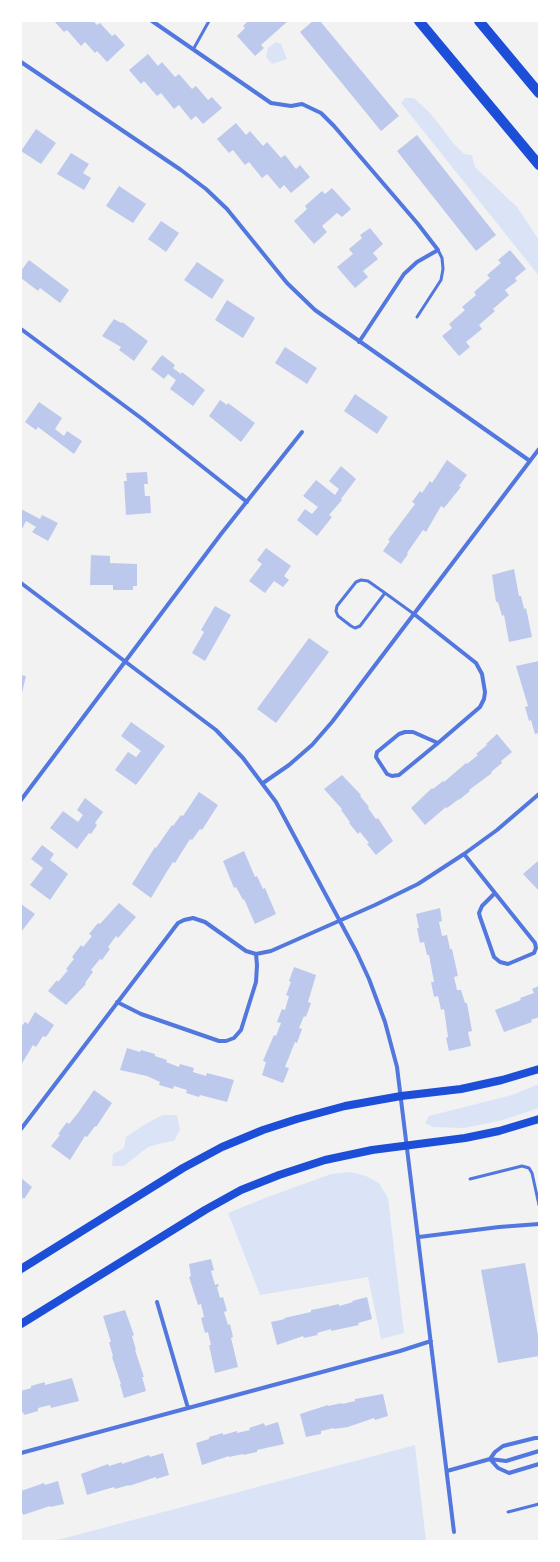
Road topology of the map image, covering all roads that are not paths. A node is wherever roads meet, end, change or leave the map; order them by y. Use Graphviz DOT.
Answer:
graph roads {
  1 [pos="152,21"];
  2 [pos="209,21"];
  3 [pos="419,21"];
  4 [pos="479,21"];
  5 [pos="194,48"];
  6 [pos="21,62"];
  7 [pos="539,93"];
  8 [pos="539,165"];
  9 [pos="438,250"];
  10 [pos="417,317"];
  11 [pos="21,329"];
  12 [pos="359,342"];
  13 [pos="302,432"];
  14 [pos="539,449"];
  15 [pos="530,461"];
  16 [pos="247,502"];
  17 [pos="21,583"];
  18 [pos="385,594"];
  19 [pos="414,614"];
  20 [pos="125,661"];
  21 [pos="438,743"];
  22 [pos="263,782"];
  23 [pos="539,794"];
  24 [pos="21,800"];
  25 [pos="464,854"];
  26 [pos="496,893"];
  27 [pos="340,921"];
  28 [pos="256,954"];
  29 [pos="117,1002"];
  30 [pos="539,1069"];
  31 [pos="401,1096"];
  32 [pos="539,1119"];
  33 [pos="21,1129"];
  34 [pos="407,1145"];
  35 [pos="470,1179"];
  36 [pos="539,1205"];
  37 [pos="539,1224"];
  38 [pos="419,1237"];
  39 [pos="21,1269"];
  40 [pos="157,1302"];
  41 [pos="21,1324"];
  42 [pos="431,1342"];
  43 [pos="188,1408"];
  44 [pos="539,1438"];
  45 [pos="539,1451"];
  46 [pos="21,1453"];
  47 [pos="490,1459"];
  48 [pos="539,1464"];
  49 [pos="447,1471"];
  50 [pos="539,1504"];
  51 [pos="508,1512"];
  52 [pos="454,1532"];
  1 -- 5 [label="street"];
  2 -- 5 [label="lane"];
  3 -- 8 [label="main road"];
  4 -- 7 [label="main road"];
  5 -- 9 [label="street"];
  6 -- 12 [label="street"];
  9 -- 10 [label="lane"];
  9 -- 12 [label="street"];
  11 -- 16 [label="street"];
  12 -- 15 [label="street"];
  13 -- 16 [label="street"];
  14 -- 15 [label="street"];
  15 -- 19 [label="street"];
  16 -- 20 [label="street"];
  17 -- 20 [label="street"];
  18 -- 18 [label="lane"];
  18 -- 19 [label="lane"];
  19 -- 21 [label="street"];
  19 -- 22 [label="street"];
  20 -- 22 [label="street"];
  20 -- 24 [label="street"];
  21 -- 21 [label="street"];
  22 -- 27 [label="street"];
  23 -- 25 [label="street"];
  25 -- 26 [label="street"];
  25 -- 27 [label="street"];
  26 -- 26 [label="street"];
  27 -- 28 [label="street"];
  27 -- 31 [label="street"];
  28 -- 29 [label="street"];
  28 -- 29 [label="street"];
  29 -- 33 [label="street"];
  30 -- 31 [label="main road"];
  31 -- 34 [label="street"];
  31 -- 39 [label="main road"];
  32 -- 34 [label="main road"];
  34 -- 38 [label="street"];
  34 -- 41 [label="main road"];
  35 -- 36 [label="lane"];
  37 -- 38 [label="street"];
  38 -- 42 [label="street"];
  40 -- 43 [label="street"];
  42 -- 43 [label="street"];
  42 -- 49 [label="street"];
  43 -- 46 [label="street"];
  44 -- 47 [label="street"];
  45 -- 47 [label="street"];
  47 -- 48 [label="street"];
  47 -- 49 [label="street"];
  49 -- 52 [label="street"];
  50 -- 51 [label="lane"];
}
